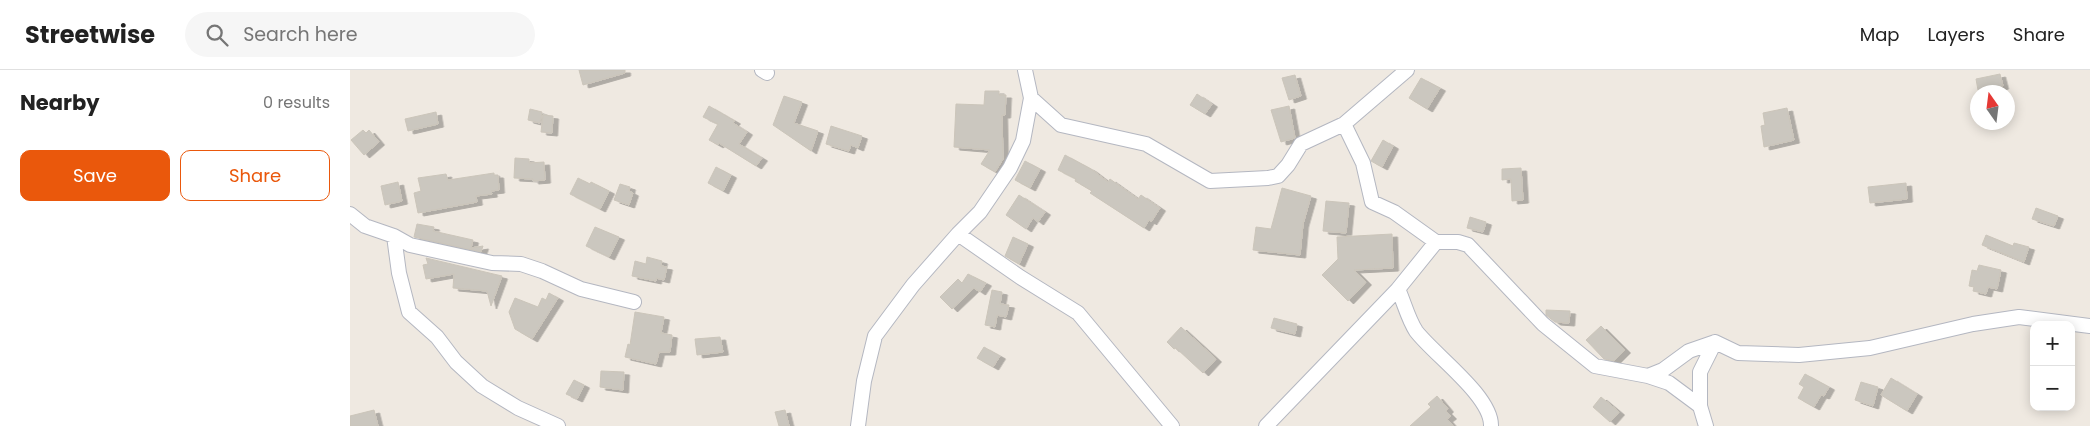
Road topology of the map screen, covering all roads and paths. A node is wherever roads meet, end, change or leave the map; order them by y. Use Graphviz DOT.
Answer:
graph roads {
  1 [pos="1025,70"];
  2 [pos="1407,70"];
  3 [pos="1032,98"];
  4 [pos="1344,124"];
  5 [pos="350,214"];
  6 [pos="958,234"];
  7 [pos="394,236"];
  8 [pos="1436,242"];
  9 [pos="1398,288"];
  10 [pos="634,302"];
  11 [pos="2090,326"];
  12 [pos="1715,342"];
  13 [pos="1648,376"];
  14 [pos="1700,406"];
  15 [pos="558,426"];
  16 [pos="858,426"];
  17 [pos="1172,426"];
  18 [pos="1266,426"];
  19 [pos="1491,426"];
  20 [pos="1706,426"];
  1 -- 3 [label="street"];
  2 -- 4 [label="street"];
  3 -- 4 [label="street"];
  3 -- 6 [label="street"];
  4 -- 8 [label="street"];
  5 -- 7 [label="street"];
  6 -- 16 [label="street"];
  6 -- 17 [label="street"];
  7 -- 10 [label="street"];
  7 -- 15 [label="street"];
  8 -- 9 [label="street"];
  8 -- 13 [label="street"];
  9 -- 18 [label="street"];
  9 -- 19 [label="street"];
  11 -- 12 [label="street"];
  12 -- 13 [label="street"];
  12 -- 14 [label="street"];
  13 -- 14 [label="street"];
  14 -- 20 [label="street"];
}
